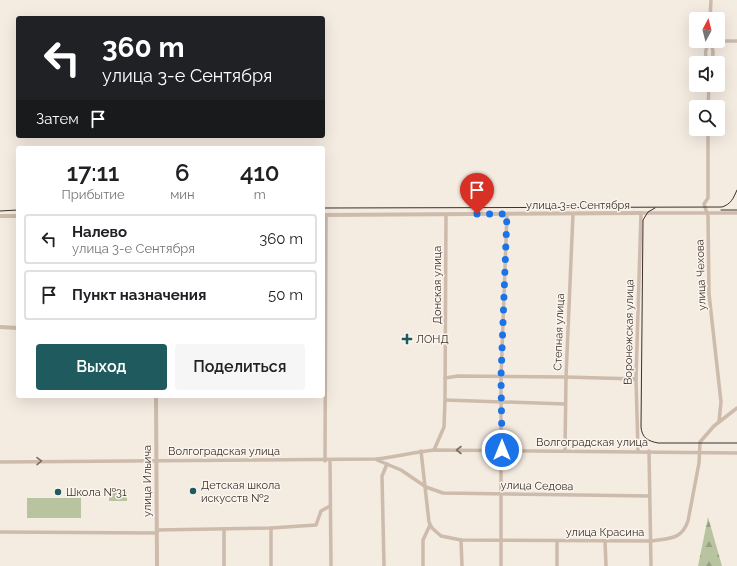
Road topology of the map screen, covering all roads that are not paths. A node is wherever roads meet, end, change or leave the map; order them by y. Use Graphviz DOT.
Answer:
graph roads {
  1 [pos="710,0"];
  2 [pos="710,12"];
  3 [pos="725,41"];
  4 [pos="737,41"];
  5 [pos="708,136"];
  6 [pos="706,212"];
  7 [pos="640,213"];
  8 [pos="737,213"];
  9 [pos="446,214"];
  10 [pos="507,214"];
  11 [pos="573,214"];
  12 [pos="325,215"];
  13 [pos="0,216"];
  14 [pos="16,216"];
  15 [pos="0,327"];
  16 [pos="7,327"];
  17 [pos="16,328"];
  18 [pos="0,330"];
  19 [pos="501,377"];
  20 [pos="566,377"];
  21 [pos="445,378"];
  22 [pos="636,379"];
  23 [pos="156,398"];
  24 [pos="325,398"];
  25 [pos="445,400"];
  26 [pos="501,402"];
  27 [pos="566,404"];
  28 [pos="737,408"];
  29 [pos="719,422"];
  30 [pos="434,450"];
  31 [pos="502,450"];
  32 [pos="422,451"];
  33 [pos="565,451"];
  34 [pos="638,451"];
  35 [pos="649,451"];
  36 [pos="700,453"];
  37 [pos="737,453"];
  38 [pos="376,459"];
  39 [pos="156,460"];
  40 [pos="325,460"];
  41 [pos="330,460"];
  42 [pos="0,462"];
  43 [pos="387,464"];
  44 [pos="426,487"];
  45 [pos="502,495"];
  46 [pos="649,496"];
  47 [pos="330,506"];
  48 [pos="430,525"];
  49 [pos="224,528"];
  50 [pos="271,528"];
  51 [pos="156,531"];
  52 [pos="0,532"];
  53 [pos="462,540"];
  54 [pos="501,541"];
  55 [pos="557,541"];
  56 [pos="605,541"];
  57 [pos="651,541"];
  58 [pos="157,566"];
  59 [pos="224,566"];
  60 [pos="271,566"];
  61 [pos="331,566"];
  62 [pos="384,566"];
  63 [pos="423,566"];
  64 [pos="462,566"];
  65 [pos="502,566"];
  66 [pos="557,566"];
  67 [pos="606,566"];
  68 [pos="651,566"];
  1 -- 2 [label="street"];
  3 -- 4 [label="street"];
  5 -- 6 [label="street, улица Чехова"];
  6 -- 7 [label="street, улица 3-е Сентября"];
  6 -- 8 [label="street, улица 3-е Сентября"];
  6 -- 29 [label="street, улица Чехова"];
  7 -- 11 [label="street, улица 3-е Сентября"];
  7 -- 22 [label="street, Воронежская улица"];
  9 -- 10 [label="street, улица 3-е Сентября"];
  9 -- 12 [label="street, улица 3-е Сентября"];
  9 -- 21 [label="street, Донская улица"];
  10 -- 11 [label="street, улица 3-е Сентября"];
  10 -- 19 [label="street"];
  11 -- 20 [label="street, Степная улица"];
  13 -- 14 [label="street"];
  15 -- 16 [label="street"];
  16 -- 17 [label="street"];
  16 -- 18 [label="street"];
  19 -- 20 [label="street"];
  19 -- 21 [label="street"];
  19 -- 26 [label="street"];
  20 -- 22 [label="street"];
  20 -- 27 [label="street, Степная улица"];
  21 -- 25 [label="street, Донская улица"];
  22 -- 34 [label="street, Воронежская улица"];
  23 -- 39 [label="street, улица Ильича"];
  24 -- 40 [label="street"];
  25 -- 26 [label="street"];
  25 -- 30 [label="street, Донская улица"];
  26 -- 27 [label="street"];
  26 -- 31 [label="street"];
  27 -- 33 [label="street, Степная улица"];
  28 -- 29 [label="street, улица Красина"];
  29 -- 36 [label="street, улица Красина"];
  31 -- 30 [label="street, Волгоградская улица, one-way"];
  30 -- 32 [label="street, Волгоградская улица"];
  31 -- 33 [label="street, Волгоградская улица"];
  31 -- 45 [label="street"];
  32 -- 38 [label="street, Волгоградская улица"];
  32 -- 44 [label="street"];
  33 -- 34 [label="street, Волгоградская улица"];
  34 -- 35 [label="street, Волгоградская улица"];
  35 -- 36 [label="street, Волгоградская улица"];
  35 -- 46 [label="street"];
  36 -- 37 [label="street, Волгоградская улица"];
  36 -- 57 [label="street, улица Красина"];
  38 -- 41 [label="street, Волгоградская улица"];
  38 -- 43 [label="street, Волгоградская улица"];
  39 -- 40 [label="street, Волгоградская улица"];
  42 -- 39 [label="street, Волгоградская улица, one-way"];
  39 -- 51 [label="street, улица Ильича"];
  40 -- 41 [label="street, Волгоградская улица"];
  41 -- 47 [label="street"];
  43 -- 44 [label="street, улица Седова"];
  43 -- 62 [label="street"];
  44 -- 45 [label="street, улица Седова"];
  44 -- 48 [label="street"];
  45 -- 46 [label="street, улица Седова"];
  45 -- 54 [label="street"];
  46 -- 57 [label="street"];
  47 -- 50 [label="street"];
  47 -- 61 [label="street"];
  48 -- 53 [label="street, улица Красина"];
  48 -- 63 [label="street"];
  49 -- 50 [label="street"];
  49 -- 51 [label="street"];
  49 -- 59 [label="street"];
  50 -- 60 [label="street"];
  51 -- 52 [label="street"];
  51 -- 58 [label="street, улица Ильича"];
  53 -- 54 [label="street, улица Красина"];
  53 -- 64 [label="street"];
  54 -- 55 [label="street, улица Красина"];
  54 -- 65 [label="street"];
  55 -- 56 [label="street, улица Красина"];
  55 -- 66 [label="street"];
  56 -- 57 [label="street, улица Красина"];
  56 -- 67 [label="street"];
  57 -- 68 [label="street"];
}
